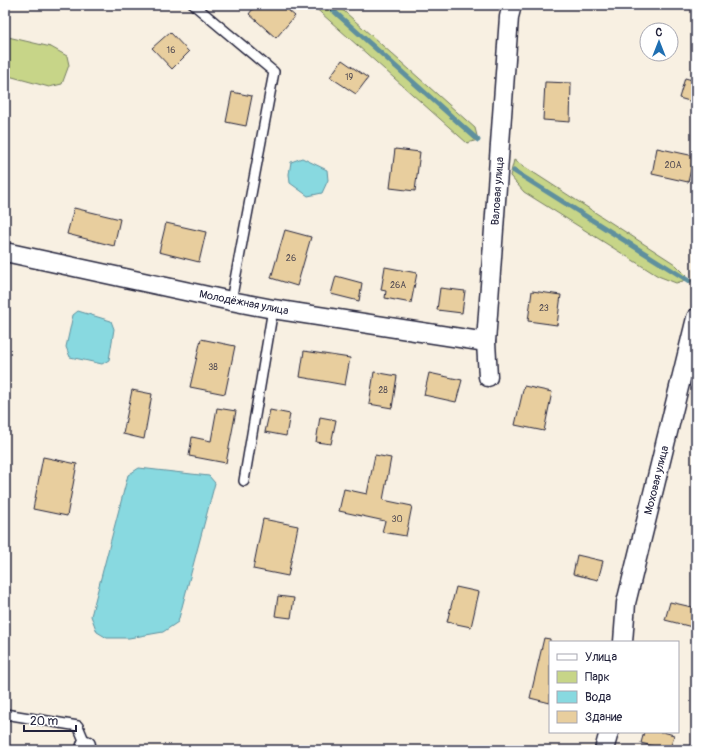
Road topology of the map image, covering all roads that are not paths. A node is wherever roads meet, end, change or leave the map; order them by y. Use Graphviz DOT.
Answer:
graph roads {
  1 [pos="194,5"];
  2 [pos="512,5"];
  3 [pos="5,252"];
  4 [pos="231,301"];
  5 [pos="273,309"];
  6 [pos="696,318"];
  7 [pos="486,342"];
  8 [pos="488,377"];
  9 [pos="244,481"];
  10 [pos="623,641"];
  11 [pos="5,714"];
  12 [pos="608,733"];
  13 [pos="86,747"];
  14 [pos="604,750"];
  1 -- 4 [label="lane"];
  2 -- 7 [label="street, Валовая улица"];
  3 -- 4 [label="street, Молодёжная улица"];
  4 -- 5 [label="street, Молодёжная улица"];
  5 -- 7 [label="street, Молодёжная улица"];
  5 -- 9 [label="lane"];
  6 -- 10 [label="street, Моховая улица"];
  7 -- 8 [label="street, Валовая улица"];
  11 -- 13 [label="lane"];
  12 -- 14 [label="street"];
}
